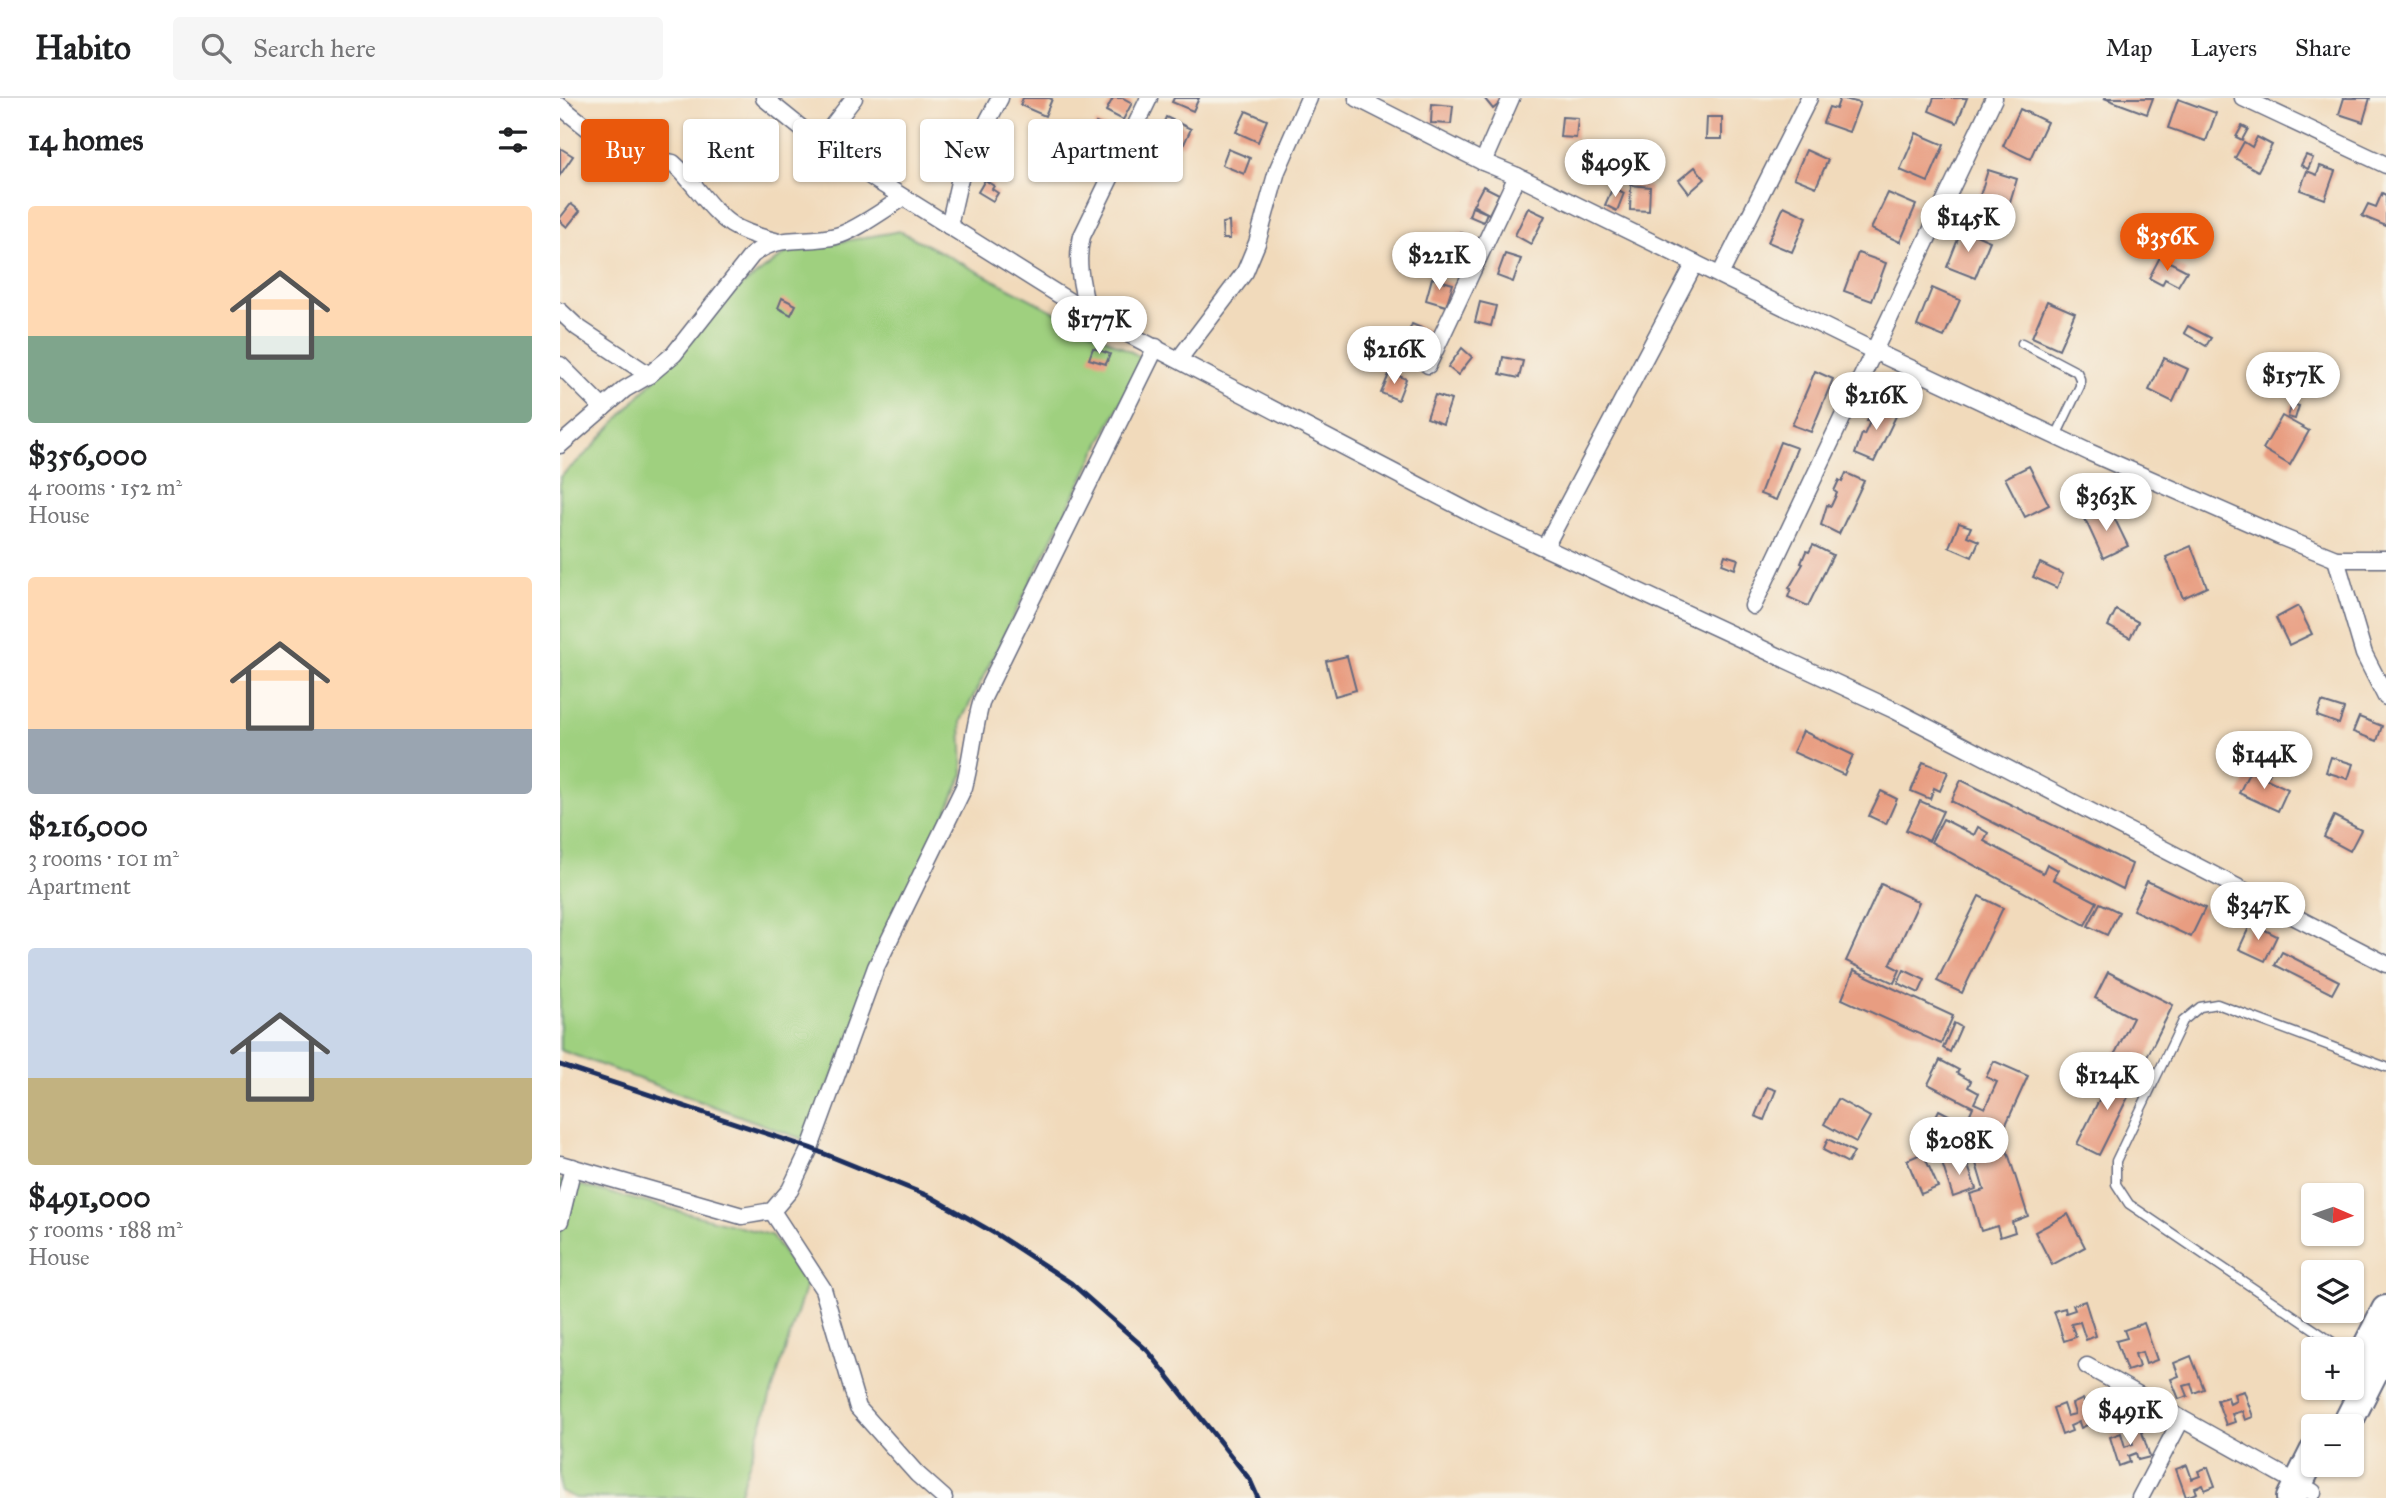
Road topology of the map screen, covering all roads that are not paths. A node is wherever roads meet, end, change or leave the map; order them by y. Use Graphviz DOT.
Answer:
graph roads {
  1 [pos="764,98"];
  2 [pos="854,98"];
  3 [pos="1000,98"];
  4 [pos="1149,98"];
  5 [pos="1309,98"];
  6 [pos="1357,98"];
  7 [pos="1511,98"];
  8 [pos="1809,98"];
  9 [pos="1994,98"];
  10 [pos="2243,98"];
  11 [pos="560,106"];
  12 [pos="838,119"];
  13 [pos="793,121"];
  14 [pos="1483,162"];
  15 [pos="2386,165"];
  16 [pos="1517,176"];
  17 [pos="879,182"];
  18 [pos="903,198"];
  19 [pos="949,226"];
  20 [pos="775,241"];
  21 [pos="1695,263"];
  22 [pos="1720,275"];
  23 [pos="560,311"];
  24 [pos="1088,313"];
  25 [pos="2022,343"];
  26 [pos="1156,347"];
  27 [pos="1874,351"];
  28 [pos="1179,359"];
  29 [pos="560,365"];
  30 [pos="1427,365"];
  31 [pos="649,375"];
  32 [pos="603,408"];
  33 [pos="2056,436"];
  34 [pos="560,445"];
  35 [pos="1545,547"];
  36 [pos="2336,559"];
  37 [pos="2386,559"];
  38 [pos="1753,606"];
  39 [pos="2386,697"];
  40 [pos="2386,964"];
  41 [pos="2386,1067"];
  42 [pos="566,1166"];
  43 [pos="772,1211"];
  44 [pos="560,1221"];
  45 [pos="2386,1310"];
  46 [pos="2327,1337"];
  47 [pos="2364,1354"];
  48 [pos="2087,1366"];
  49 [pos="2181,1420"];
  50 [pos="2316,1477"];
  51 [pos="2303,1493"];
  52 [pos="944,1498"];
  53 [pos="2140,1498"];
  1 -- 13 [label="street"];
  2 -- 12 [label="street"];
  3 -- 19 [label="street"];
  4 -- 24 [label="street"];
  5 -- 28 [label="street"];
  6 -- 14 [label="street"];
  7 -- 14 [label="street"];
  8 -- 22 [label="street"];
  9 -- 27 [label="street"];
  10 -- 15 [label="street"];
  11 -- 20 [label="street"];
  14 -- 16 [label="street"];
  16 -- 21 [label="street"];
  16 -- 30 [label="street"];
  17 -- 18 [label="street"];
  18 -- 19 [label="street"];
  18 -- 20 [label="street"];
  19 -- 24 [label="street"];
  20 -- 31 [label="street"];
  21 -- 22 [label="street"];
  21 -- 35 [label="street"];
  22 -- 27 [label="street"];
  23 -- 31 [label="street"];
  24 -- 26 [label="street"];
  25 -- 33 [label="lane"];
  26 -- 28 [label="street"];
  26 -- 43 [label="street"];
  27 -- 33 [label="street"];
  27 -- 38 [label="street"];
  28 -- 35 [label="street"];
  29 -- 32 [label="street"];
  31 -- 32 [label="street"];
  32 -- 34 [label="street"];
  33 -- 36 [label="street"];
  35 -- 40 [label="street"];
  36 -- 37 [label="street"];
  36 -- 39 [label="street"];
  41 -- 46 [label="lane"];
  42 -- 43 [label="street"];
  42 -- 44 [label="street"];
  43 -- 52 [label="street"];
  45 -- 47 [label="highway"];
  48 -- 49 [label="street"];
  49 -- 51 [label="street"];
  49 -- 53 [label="street"];
  50 -- 51 [label="highway"];
}
